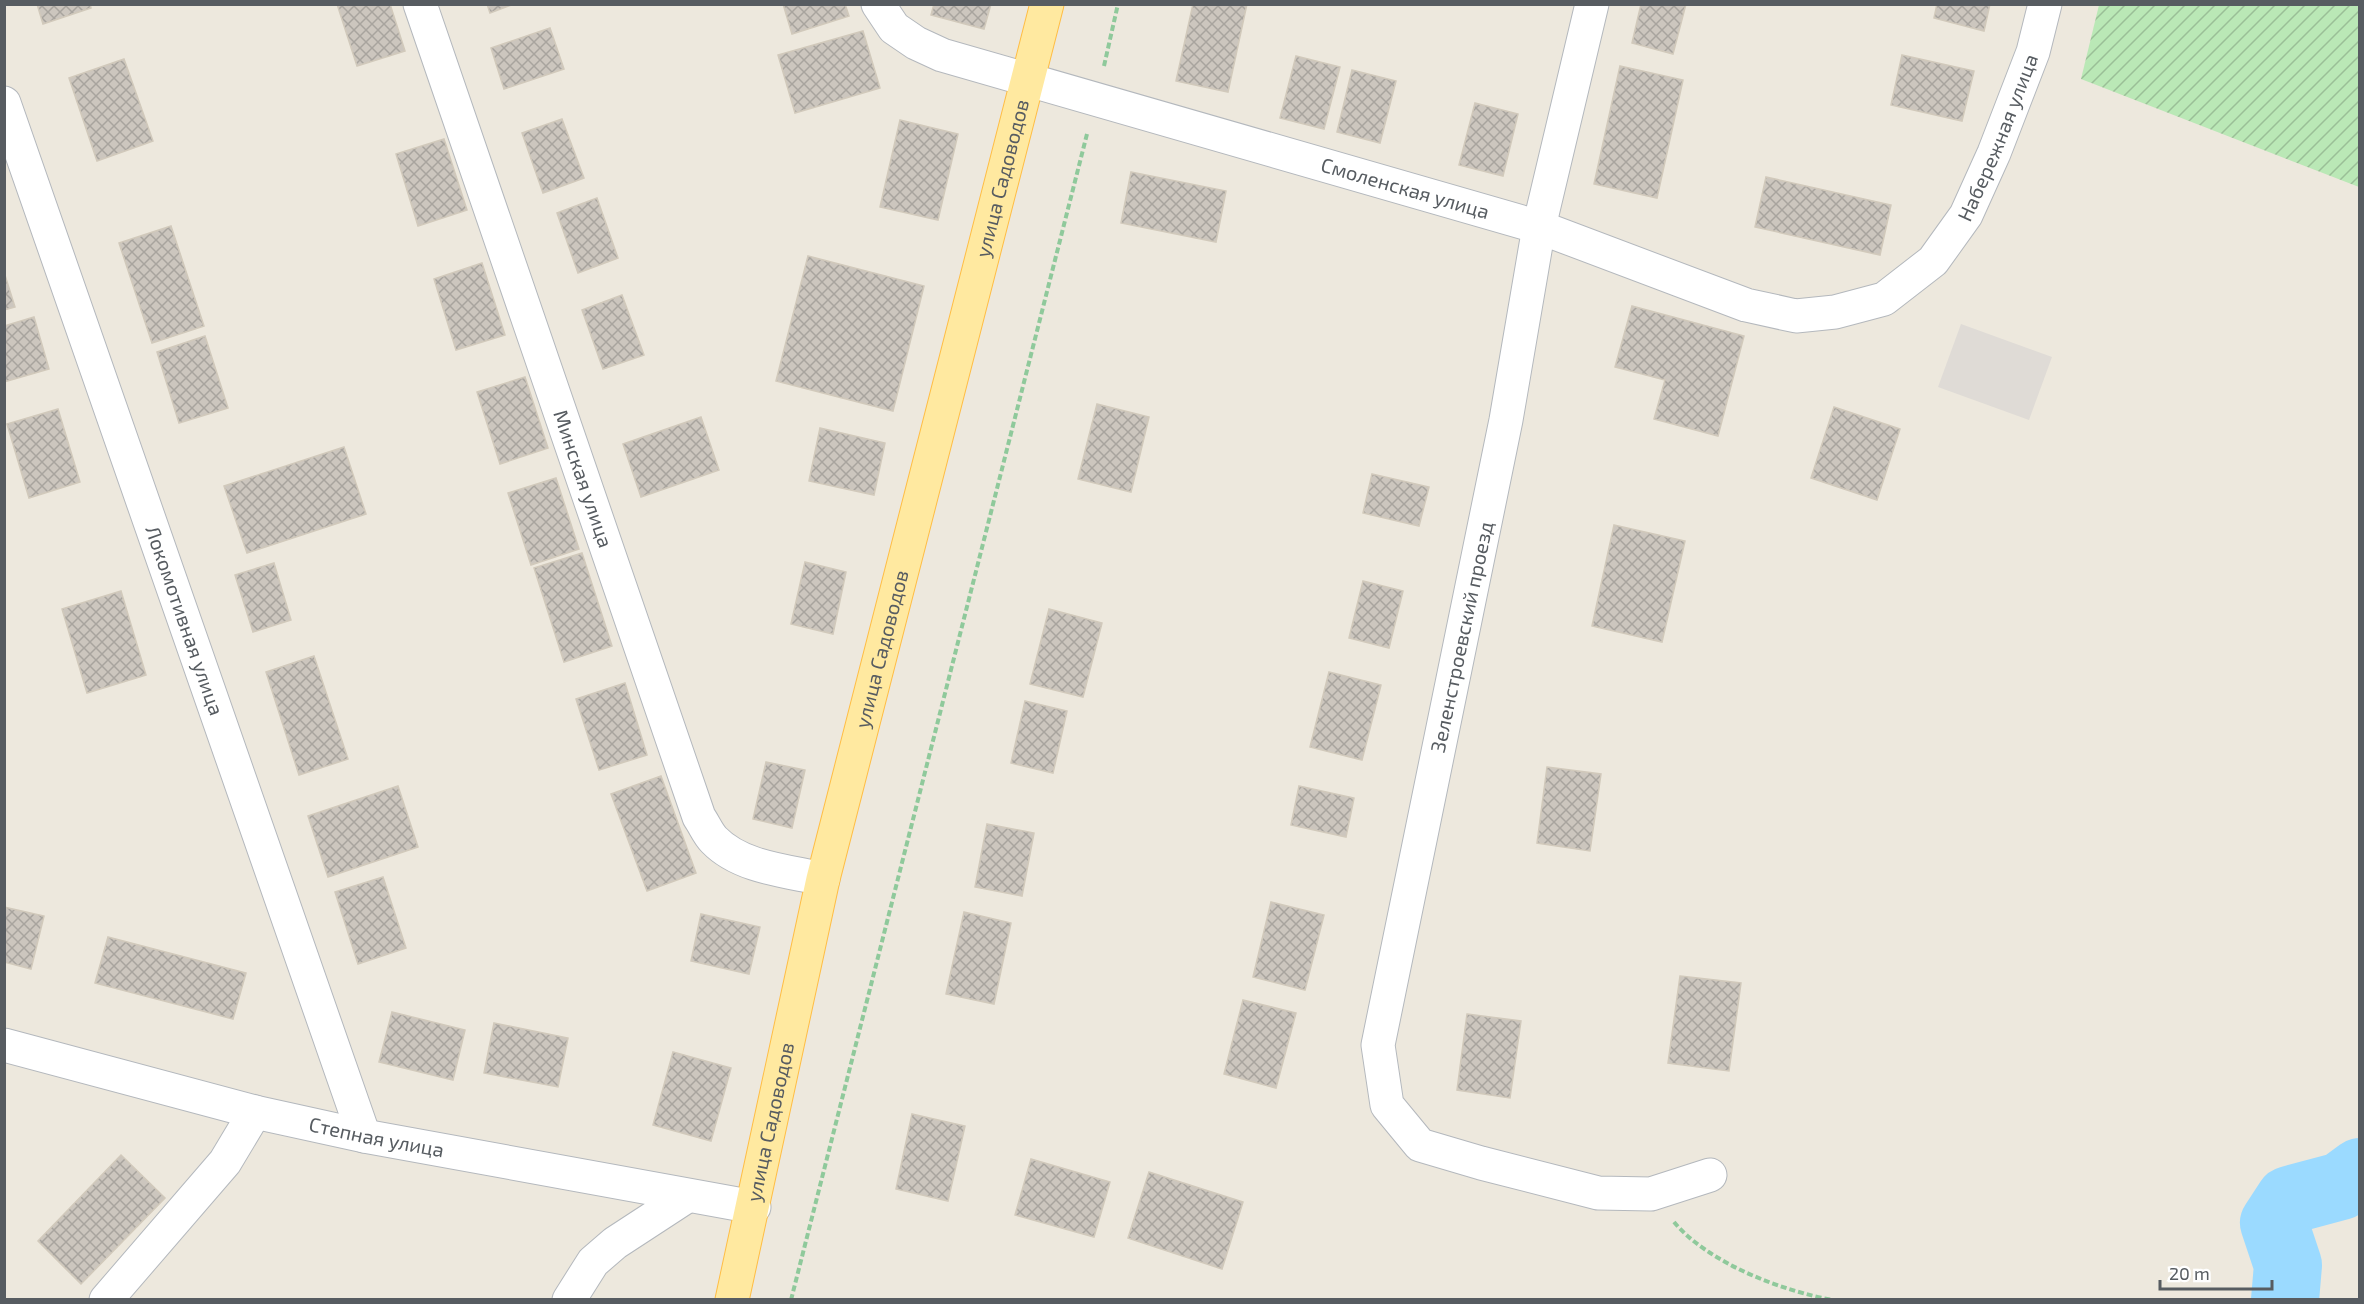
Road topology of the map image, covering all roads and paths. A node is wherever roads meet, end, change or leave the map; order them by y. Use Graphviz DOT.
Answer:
graph roads {
  1 [pos="420,4"];
  2 [pos="878,4"];
  3 [pos="1047,4"];
  4 [pos="1118,4"];
  5 [pos="1592,4"];
  6 [pos="2045,4"];
  7 [pos="1029,80"];
  8 [pos="1095,99"];
  9 [pos="4,103"];
  10 [pos="1539,227"];
  11 [pos="1933,261"];
  12 [pos="823,879"];
  13 [pos="4,1045"];
  14 [pos="255,1112"];
  15 [pos="364,1136"];
  16 [pos="1710,1175"];
  17 [pos="1651,1194"];
  18 [pos="687,1196"];
  19 [pos="754,1207"];
  20 [pos="106,1299"];
  21 [pos="569,1299"];
  22 [pos="732,1299"];
  23 [pos="791,1299"];
  24 [pos="1833,1299"];
  1 -- 12 [label="street, Минская улица"];
  2 -- 7 [label="street, Смоленская улица"];
  3 -- 7 [label="main road, улица Садоводов"];
  4 -- 8 [label="path"];
  5 -- 10 [label="street, Зеленстроевский проезд"];
  6 -- 11 [label="street, Набережная улица"];
  7 -- 8 [label="street, Смоленская улица"];
  7 -- 12 [label="main road, улица Садоводов"];
  8 -- 10 [label="street, Смоленская улица"];
  8 -- 23 [label="path"];
  9 -- 15 [label="street, Локомотивная улица"];
  10 -- 11 [label="street, Смоленская улица"];
  10 -- 17 [label="street, Зеленстроевский проезд"];
  12 -- 19 [label="main road, улица Садоводов"];
  13 -- 14 [label="street, Степная улица"];
  14 -- 15 [label="street, Степная улица"];
  14 -- 20 [label="street"];
  15 -- 18 [label="street, Степная улица"];
  16 -- 17 [label="street"];
  17 -- 24 [label="path"];
  18 -- 19 [label="street, Степная улица"];
  18 -- 21 [label="street"];
  19 -- 22 [label="main road, улица Садоводов"];
}
